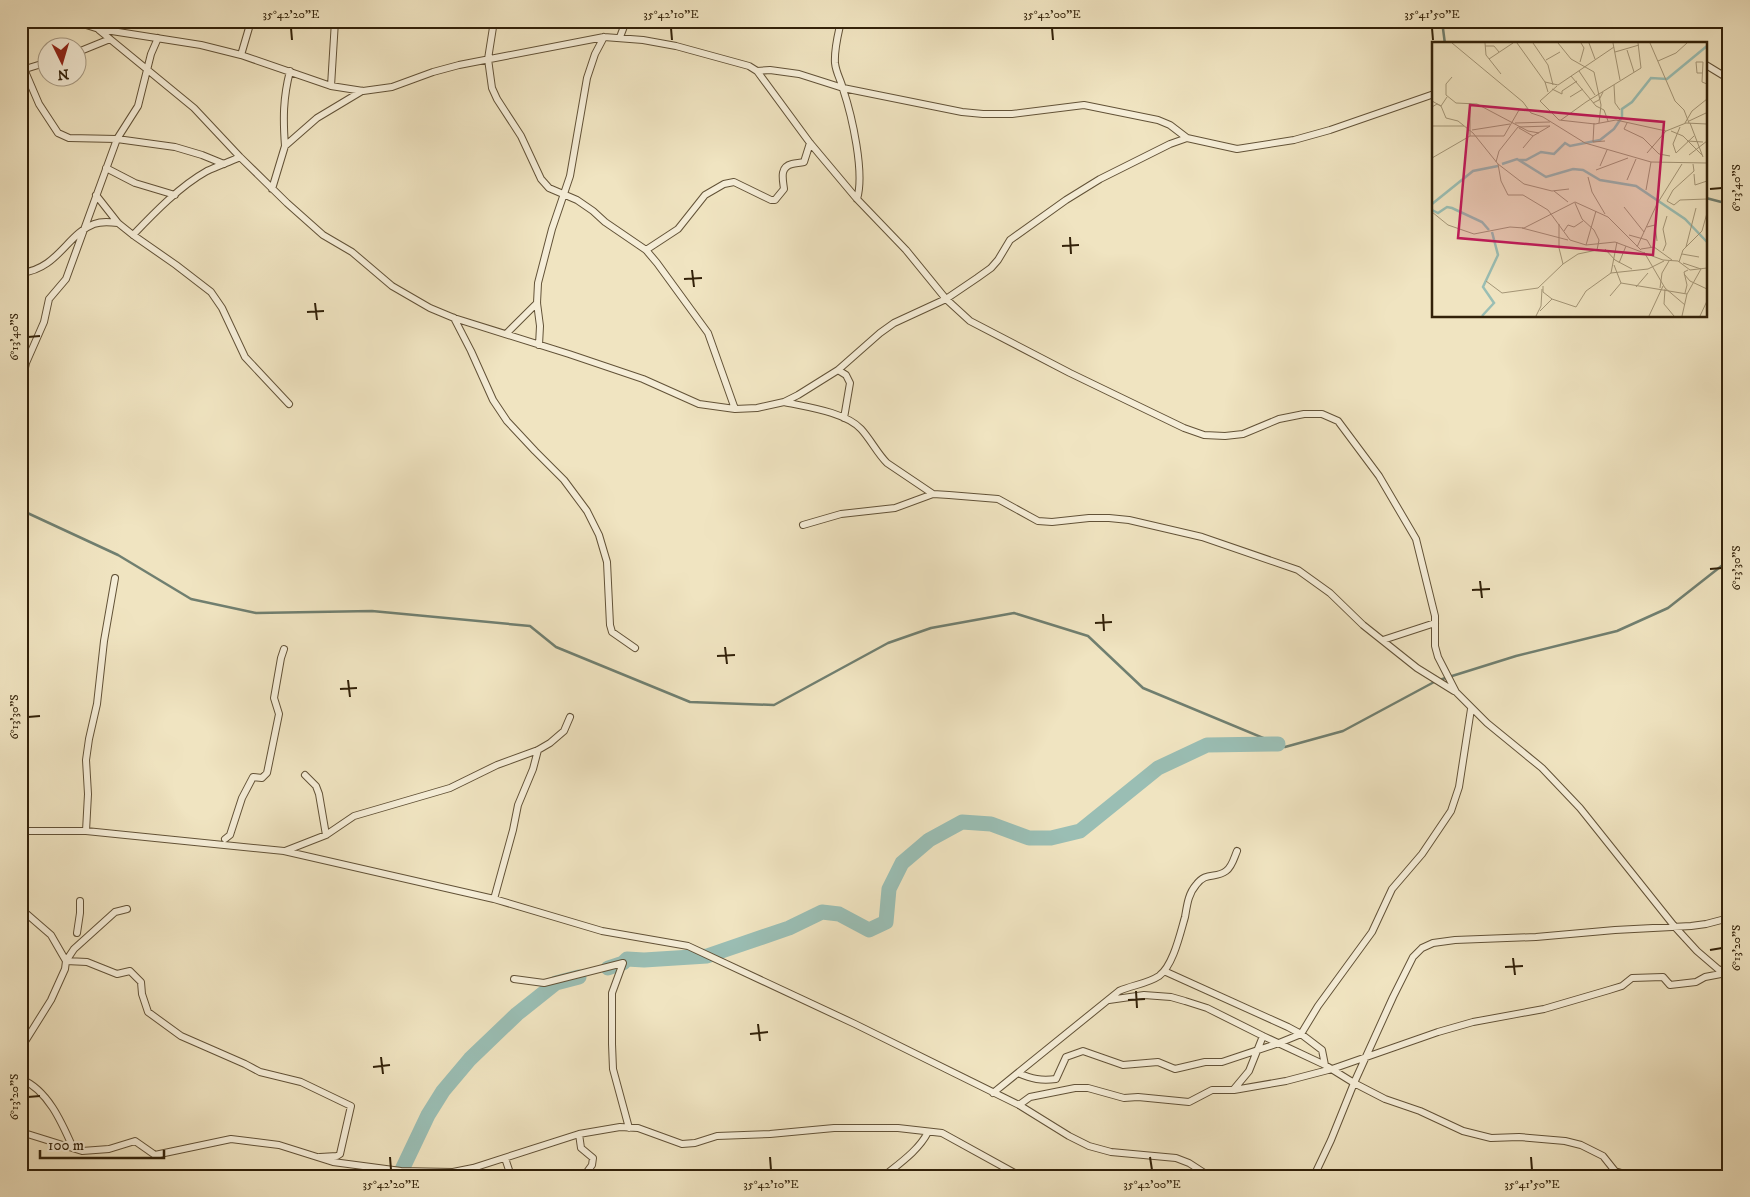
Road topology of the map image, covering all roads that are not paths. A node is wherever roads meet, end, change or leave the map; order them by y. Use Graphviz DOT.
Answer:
graph roads {
  1 [pos="73,21"];
  2 [pos="251,21"];
  3 [pos="335,21"];
  4 [pos="494,21"];
  5 [pos="626,21"];
  6 [pos="842,21"];
  7 [pos="83,23"];
  8 [pos="98,29"];
  9 [pos="604,37"];
  10 [pos="620,37"];
  11 [pos="158,38"];
  12 [pos="110,39"];
  13 [pos="88,48"];
  14 [pos="240,55"];
  15 [pos="488,59"];
  16 [pos="38,65"];
  17 [pos="1708,66"];
  18 [pos="23,70"];
  19 [pos="147,70"];
  20 [pos="290,71"];
  21 [pos="758,71"];
  22 [pos="1729,79"];
  23 [pos="331,86"];
  24 [pos="843,88"];
  25 [pos="363,91"];
  26 [pos="1432,95"];
  27 [pos="1187,138"];
  28 [pos="117,139"];
  29 [pos="810,143"];
  30 [pos="285,146"];
  31 [pos="240,157"];
  32 [pos="224,164"];
  33 [pos="106,168"];
  34 [pos="272,188"];
  35 [pos="563,193"];
  36 [pos="175,195"];
  37 [pos="96,196"];
  38 [pos="857,199"];
  39 [pos="118,222"];
  40 [pos="83,230"];
  41 [pos="133,235"];
  42 [pos="646,250"];
  43 [pos="21,273"];
  44 [pos="946,299"];
  45 [pos="537,303"];
  46 [pos="454,318"];
  47 [pos="506,334"];
  48 [pos="539,345"];
  49 [pos="838,370"];
  50 [pos="784,402"];
  51 [pos="289,404"];
  52 [pos="21,405"];
  53 [pos="735,409"];
  54 [pos="844,418"];
  55 [pos="933,494"];
  56 [pos="803,525"];
  57 [pos="115,578"];
  58 [pos="1435,623"];
  59 [pos="1383,640"];
  60 [pos="284,648"];
  61 [pos="635,648"];
  62 [pos="1456,692"];
  63 [pos="1471,709"];
  64 [pos="570,717"];
  65 [pos="538,750"];
  66 [pos="306,775"];
  67 [pos="21,831"];
  68 [pos="86,831"];
  69 [pos="326,835"];
  70 [pos="224,839"];
  71 [pos="284,851"];
  72 [pos="1237,851"];
  73 [pos="494,899"];
  74 [pos="80,901"];
  75 [pos="21,909"];
  76 [pos="127,909"];
  77 [pos="1727,919"];
  78 [pos="1675,926"];
  79 [pos="77,933"];
  80 [pos="1729,956"];
  81 [pos="66,961"];
  82 [pos="1164,971"];
  83 [pos="1728,974"];
  84 [pos="514,979"];
  85 [pos="1109,1000"];
  86 [pos="1301,1034"];
  87 [pos="1263,1036"];
  88 [pos="1279,1043"];
  89 [pos="21,1048"];
  90 [pos="1257,1049"];
  91 [pos="1366,1058"];
  92 [pos="1325,1065"];
  93 [pos="1332,1069"];
  94 [pos="1018,1073"];
  95 [pos="21,1079"];
  96 [pos="1354,1083"];
  97 [pos="1234,1090"];
  98 [pos="993,1093"];
  99 [pos="1018,1105"];
  100 [pos="629,1128"];
  101 [pos="21,1132"];
  102 [pos="928,1132"];
  103 [pos="578,1134"];
  104 [pos="73,1148"];
  105 [pos="316,1158"];
  106 [pos="505,1158"];
  107 [pos="511,1176"];
  108 [pos="584,1176"];
  109 [pos="884,1176"];
  110 [pos="1020,1176"];
  111 [pos="1209,1176"];
  112 [pos="1314,1176"];
  113 [pos="1631,1176"];
  1 -- 7 [label="street"];
  2 -- 14 [label="street"];
  3 -- 23 [label="street"];
  4 -- 15 [label="street"];
  5 -- 10 [label="street"];
  6 -- 24 [label="street"];
  7 -- 8 [label="street"];
  8 -- 11 [label="street"];
  8 -- 12 [label="street"];
  9 -- 10 [label="street"];
  9 -- 15 [label="street"];
  9 -- 35 [label="street"];
  10 -- 21 [label="street"];
  11 -- 14 [label="street"];
  11 -- 19 [label="street"];
  12 -- 13 [label="street"];
  12 -- 19 [label="street"];
  14 -- 20 [label="street"];
  15 -- 25 [label="street"];
  15 -- 35 [label="street"];
  16 -- 18 [label="street"];
  17 -- 22 [label="street"];
  18 -- 28 [label="street"];
  19 -- 28 [label="street"];
  19 -- 31 [label="street"];
  20 -- 23 [label="street"];
  20 -- 30 [label="street"];
  21 -- 24 [label="street"];
  21 -- 29 [label="street"];
  23 -- 25 [label="street"];
  24 -- 27 [label="street"];
  24 -- 38 [label="street"];
  25 -- 30 [label="street"];
  26 -- 27 [label="street"];
  27 -- 44 [label="street"];
  28 -- 32 [label="street"];
  28 -- 33 [label="street"];
  29 -- 38 [label="street"];
  29 -- 42 [label="street"];
  30 -- 34 [label="street"];
  31 -- 32 [label="street"];
  31 -- 34 [label="street"];
  32 -- 36 [label="street"];
  33 -- 36 [label="street"];
  33 -- 37 [label="street"];
  34 -- 46 [label="street"];
  35 -- 42 [label="street"];
  35 -- 45 [label="street"];
  36 -- 41 [label="street"];
  37 -- 39 [label="street"];
  37 -- 40 [label="street"];
  38 -- 44 [label="street"];
  39 -- 40 [label="street"];
  39 -- 41 [label="street"];
  40 -- 43 [label="street"];
  40 -- 52 [label="street"];
  41 -- 51 [label="street"];
  42 -- 53 [label="street"];
  44 -- 49 [label="street"];
  44 -- 58 [label="street"];
  45 -- 47 [label="street"];
  45 -- 48 [label="street"];
  46 -- 47 [label="street"];
  46 -- 61 [label="street"];
  47 -- 48 [label="street"];
  48 -- 53 [label="street"];
  49 -- 50 [label="street"];
  49 -- 54 [label="street"];
  50 -- 53 [label="street"];
  50 -- 54 [label="street"];
  54 -- 55 [label="street"];
  55 -- 56 [label="street"];
  55 -- 59 [label="street"];
  57 -- 68 [label="street"];
  58 -- 59 [label="street"];
  58 -- 62 [label="street"];
  59 -- 62 [label="street"];
  60 -- 70 [label="street"];
  62 -- 63 [label="street"];
  63 -- 78 [label="street"];
  63 -- 86 [label="street"];
  64 -- 65 [label="street"];
  65 -- 69 [label="street"];
  65 -- 73 [label="street"];
  66 -- 69 [label="street"];
  67 -- 68 [label="street"];
  68 -- 71 [label="street"];
  69 -- 71 [label="street"];
  71 -- 73 [label="street"];
  72 -- 82 [label="street"];
  73 -- 98 [label="street"];
  74 -- 79 [label="street"];
  75 -- 81 [label="street"];
  76 -- 81 [label="street"];
  77 -- 78 [label="street"];
  77 -- 80 [label="street"];
  78 -- 83 [label="street"];
  78 -- 91 [label="street"];
  81 -- 89 [label="street"];
  81 -- 105 [label="street"];
  82 -- 85 [label="street"];
  82 -- 86 [label="street"];
  83 -- 91 [label="street"];
  84 -- 100 [label="street"];
  85 -- 87 [label="street"];
  85 -- 94 [label="street"];
  86 -- 88 [label="street"];
  86 -- 92 [label="street"];
  87 -- 88 [label="street"];
  87 -- 90 [label="street"];
  88 -- 90 [label="street"];
  88 -- 92 [label="street"];
  90 -- 94 [label="street"];
  90 -- 97 [label="street"];
  91 -- 93 [label="street"];
  91 -- 96 [label="street"];
  92 -- 93 [label="street"];
  93 -- 96 [label="street"];
  93 -- 97 [label="street"];
  94 -- 98 [label="street"];
  95 -- 104 [label="street"];
  96 -- 112 [label="street"];
  96 -- 113 [label="street"];
  97 -- 99 [label="street"];
  98 -- 99 [label="street"];
  99 -- 111 [label="street"];
  100 -- 102 [label="street"];
  100 -- 103 [label="street"];
  101 -- 104 [label="street"];
  102 -- 109 [label="street"];
  102 -- 110 [label="street"];
  103 -- 106 [label="street"];
  103 -- 108 [label="street"];
  104 -- 105 [label="street"];
  105 -- 106 [label="street"];
  106 -- 107 [label="street"];
}
